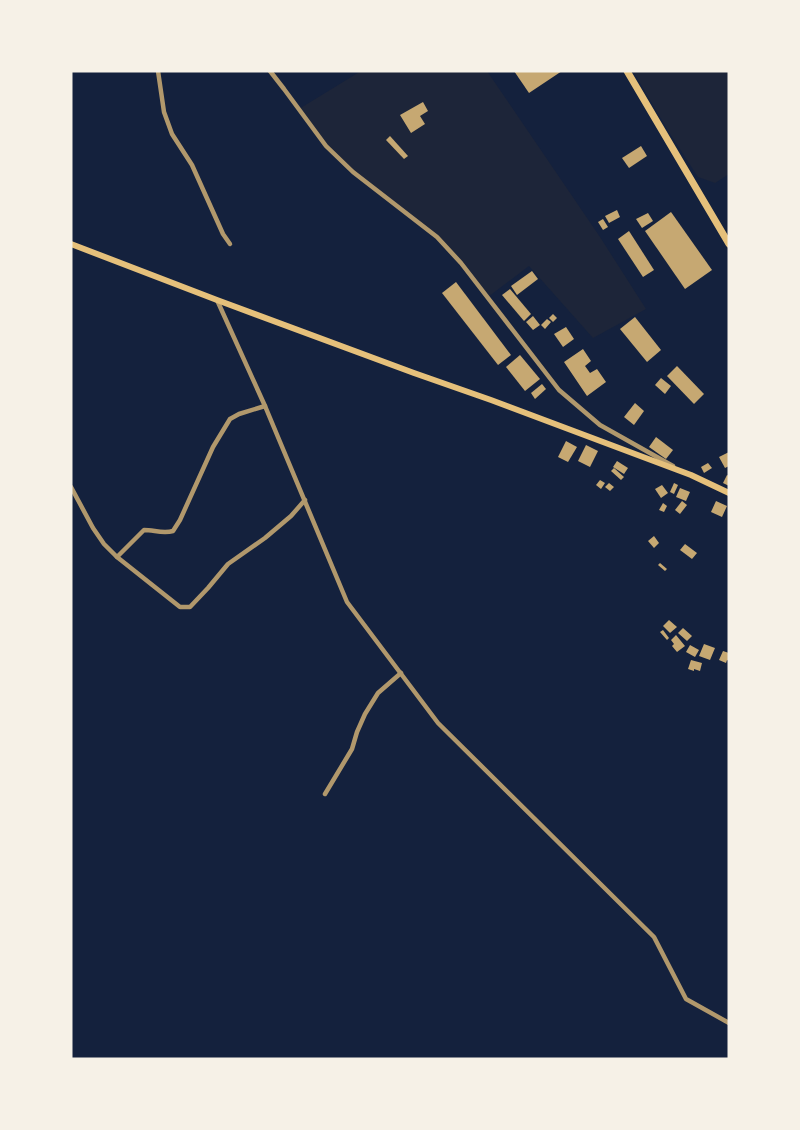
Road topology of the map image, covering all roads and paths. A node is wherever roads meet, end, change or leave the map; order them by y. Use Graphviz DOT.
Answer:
graph roads {
  1 [pos="158,71"];
  2 [pos="270,71"];
  3 [pos="627,71"];
  4 [pos="71,244"];
  5 [pos="230,244"];
  6 [pos="729,244"];
  7 [pos="217,300"];
  8 [pos="265,406"];
  9 [pos="691,475"];
  10 [pos="71,487"];
  11 [pos="729,493"];
  12 [pos="305,500"];
  13 [pos="117,557"];
  14 [pos="400,673"];
  15 [pos="325,794"];
  16 [pos="729,1023"];
  1 -- 5 [label="street"];
  2 -- 9 [label="street"];
  3 -- 6 [label="main road"];
  4 -- 7 [label="main road"];
  7 -- 8 [label="street"];
  7 -- 9 [label="main road"];
  8 -- 12 [label="street"];
  8 -- 13 [label="street"];
  9 -- 11 [label="main road"];
  10 -- 13 [label="street"];
  12 -- 13 [label="street"];
  12 -- 14 [label="street"];
  14 -- 15 [label="street"];
  14 -- 16 [label="street"];
}
